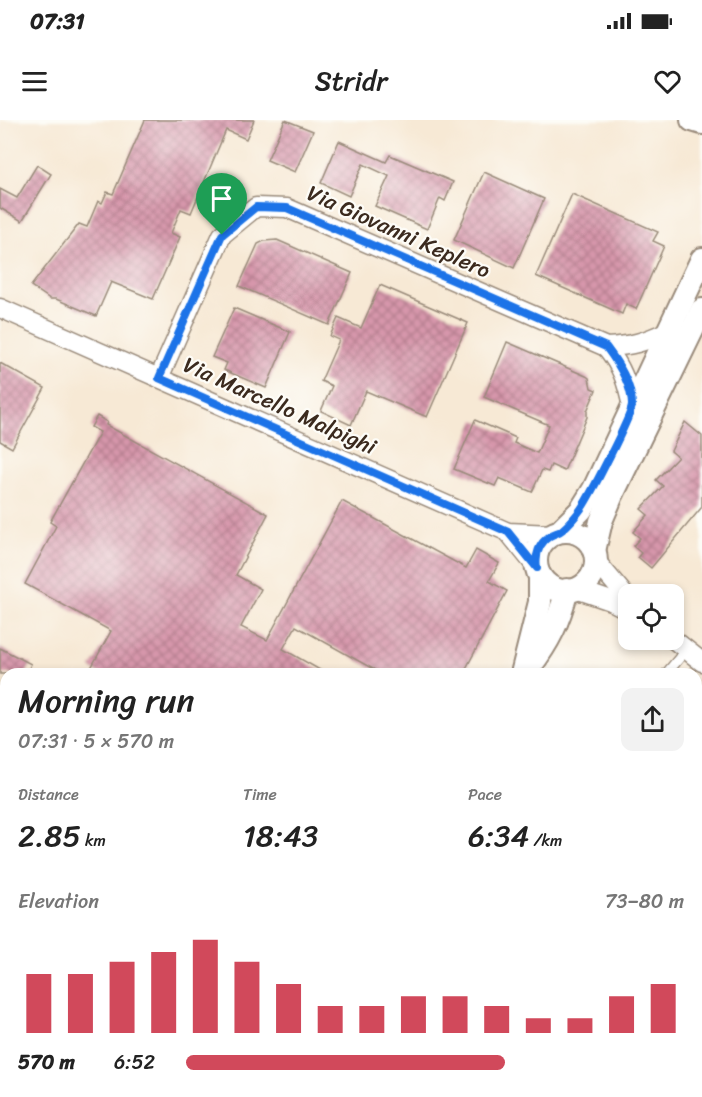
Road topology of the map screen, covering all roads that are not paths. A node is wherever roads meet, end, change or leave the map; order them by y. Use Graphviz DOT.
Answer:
graph roads {
  1 [pos="692,120"];
  2 [pos="702,123"];
  3 [pos="702,259"];
  4 [pos="0,308"];
  5 [pos="702,310"];
  6 [pos="668,331"];
  7 [pos="606,347"];
  8 [pos="159,378"];
  9 [pos="632,407"];
  10 [pos="508,532"];
  11 [pos="556,533"];
  12 [pos="595,556"];
  13 [pos="539,572"];
  14 [pos="618,586"];
  15 [pos="572,589"];
  16 [pos="618,605"];
  17 [pos="684,647"];
  18 [pos="677,650"];
  19 [pos="702,662"];
  20 [pos="524,668"];
  21 [pos="528,668"];
  22 [pos="669,668"];
  1 -- 2 [label="street"];
  3 -- 6 [label="street"];
  4 -- 8 [label="street, Via Marcello Malpighi"];
  5 -- 12 [label="street"];
  6 -- 7 [label="street, Via Giovanni Keplero"];
  6 -- 9 [label="street"];
  7 -- 8 [label="street, Via Giovanni Keplero"];
  7 -- 9 [label="street"];
  8 -- 10 [label="street, Via Marcello Malpighi"];
  9 -- 11 [label="street"];
  10 -- 11 [label="street, Via Marcello Malpighi"];
  10 -- 13 [label="street, Via Marcello Malpighi"];
  11 -- 12 [label="street"];
  11 -- 13 [label="street"];
  12 -- 14 [label="street"];
  12 -- 15 [label="street"];
  13 -- 15 [label="street"];
  13 -- 20 [label="street"];
  15 -- 16 [label="street"];
  15 -- 21 [label="street"];
  17 -- 19 [label="street"];
  18 -- 22 [label="lane"];
}
